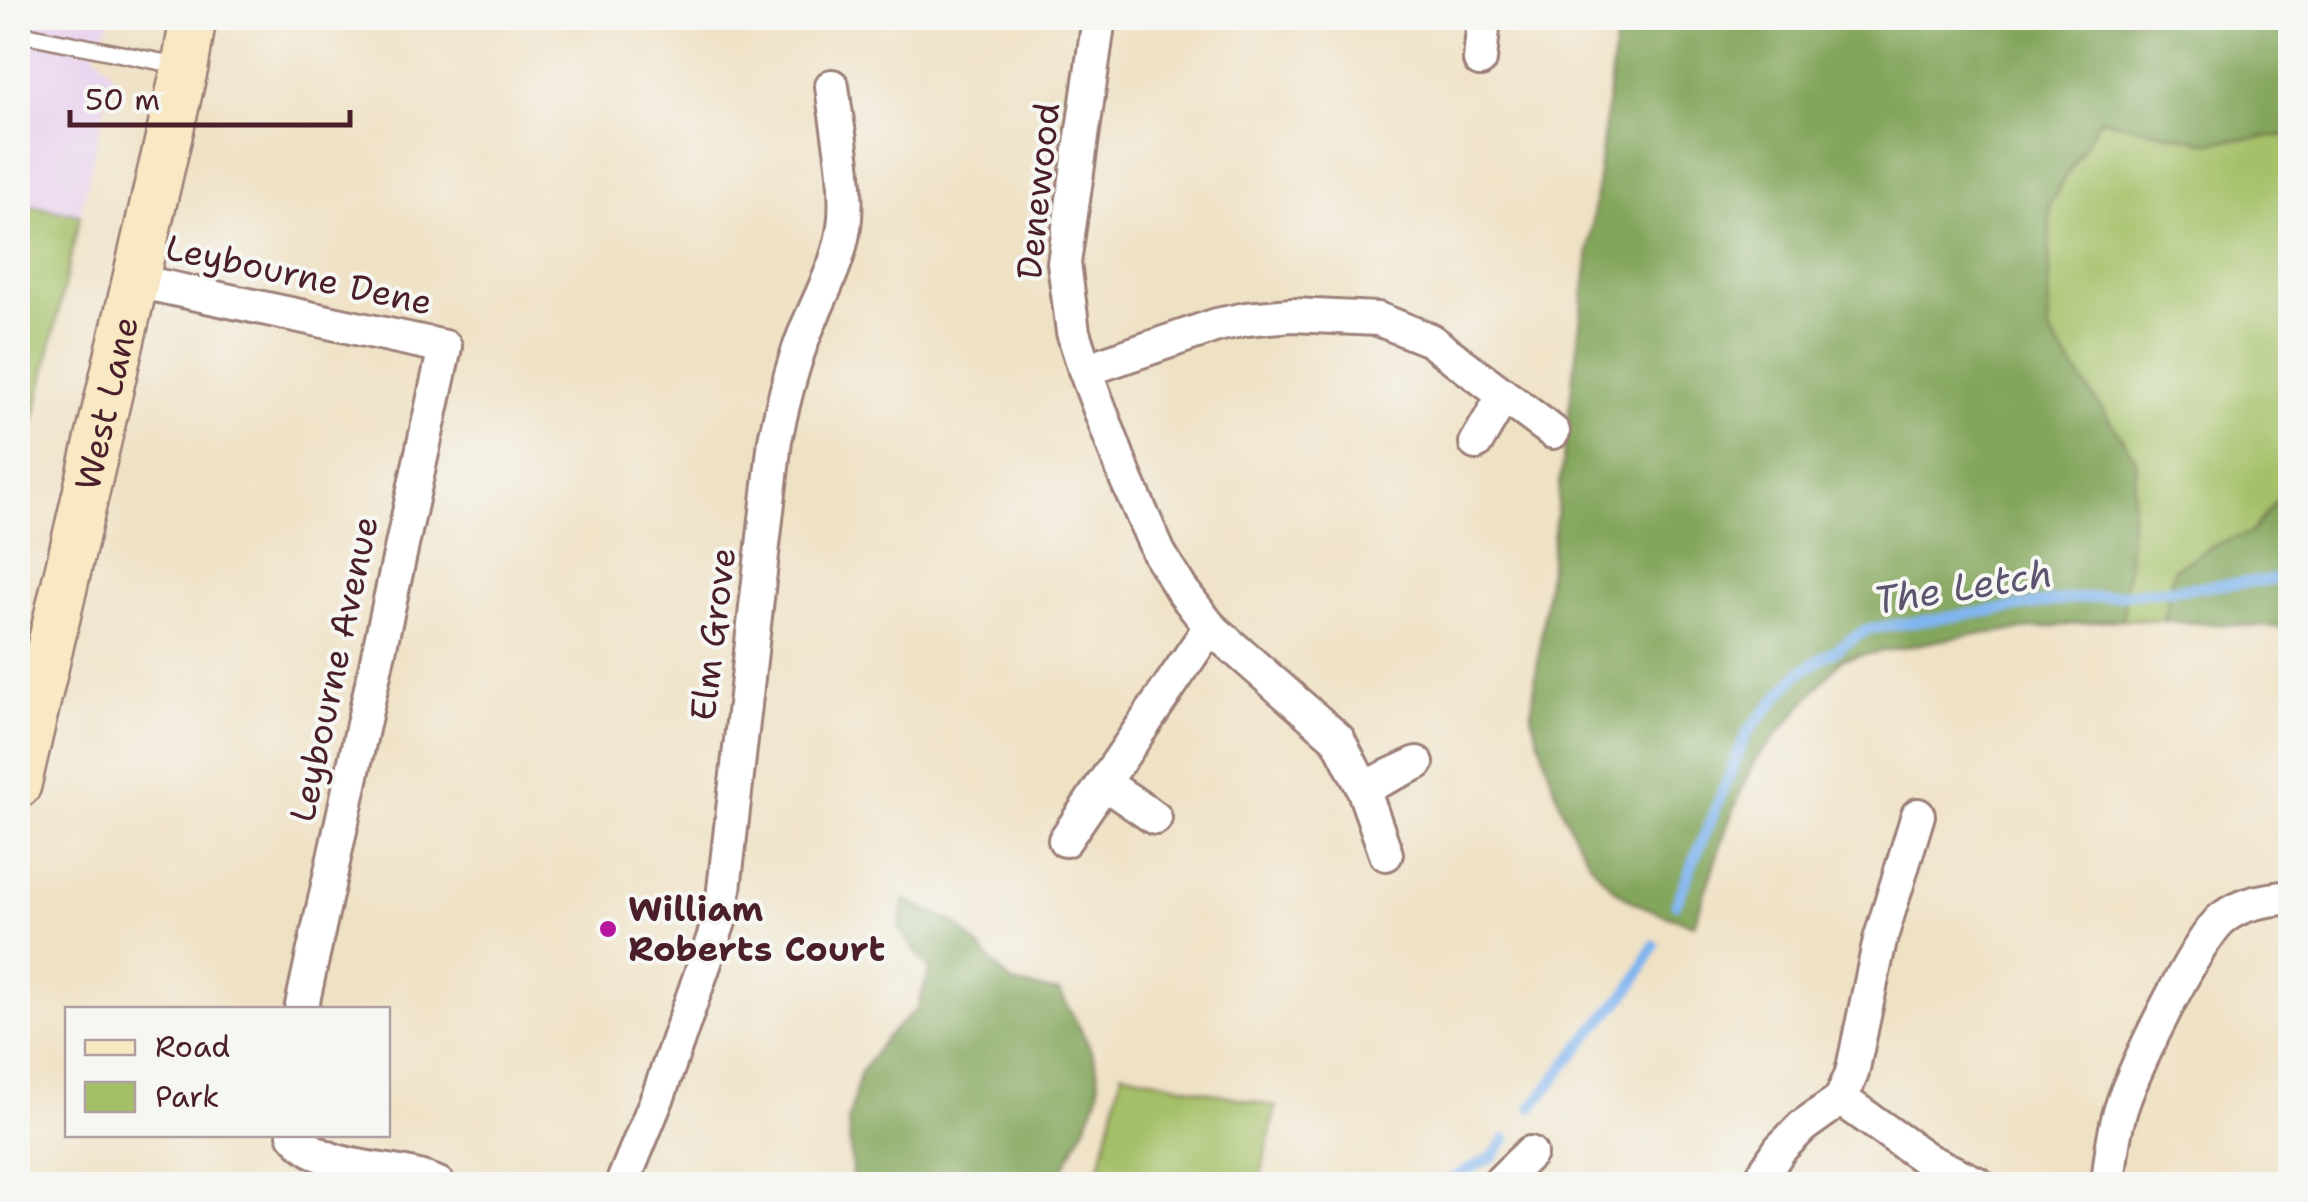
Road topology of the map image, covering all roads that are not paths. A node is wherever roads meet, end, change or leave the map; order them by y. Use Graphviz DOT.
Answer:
graph roads {
  1 [pos="193,18"];
  2 [pos="1099,18"];
  3 [pos="1484,18"];
  4 [pos="18,33"];
  5 [pos="1480,60"];
  6 [pos="185,67"];
  7 [pos="832,86"];
  8 [pos="136,281"];
  9 [pos="445,346"];
  10 [pos="1085,370"];
  11 [pos="1503,397"];
  12 [pos="1553,432"];
  13 [pos="1476,443"];
  14 [pos="1210,626"];
  15 [pos="1417,762"];
  16 [pos="1104,783"];
  17 [pos="18,785"];
  18 [pos="1364,788"];
  19 [pos="1918,815"];
  20 [pos="1156,818"];
  21 [pos="1065,840"];
  22 [pos="1386,854"];
  23 [pos="2290,897"];
  24 [pos="301,1007"];
  25 [pos="1841,1099"];
  26 [pos="297,1137"];
  27 [pos="1530,1153"];
  28 [pos="438,1184"];
  29 [pos="622,1184"];
  30 [pos="1498,1184"];
  31 [pos="1757,1184"];
  32 [pos="1978,1184"];
  33 [pos="2108,1184"];
  1 -- 6 [label="street, West Lane"];
  2 -- 10 [label="street, Denewood"];
  3 -- 5 [label="street"];
  4 -- 6 [label="lane"];
  6 -- 8 [label="street, West Lane"];
  7 -- 29 [label="street, Elm Grove"];
  8 -- 9 [label="street, Leybourne Dene"];
  8 -- 17 [label="street, West Lane"];
  9 -- 24 [label="street, Leybourne Avenue"];
  10 -- 11 [label="street"];
  10 -- 14 [label="street, Denewood"];
  11 -- 12 [label="street"];
  11 -- 13 [label="street"];
  14 -- 16 [label="street"];
  14 -- 18 [label="street, Denewood"];
  15 -- 18 [label="street"];
  16 -- 20 [label="street"];
  16 -- 21 [label="street"];
  18 -- 22 [label="street, Denewood"];
  19 -- 25 [label="street"];
  23 -- 33 [label="street"];
  25 -- 31 [label="street"];
  25 -- 32 [label="street"];
  26 -- 28 [label="street"];
  27 -- 30 [label="street"];
}
